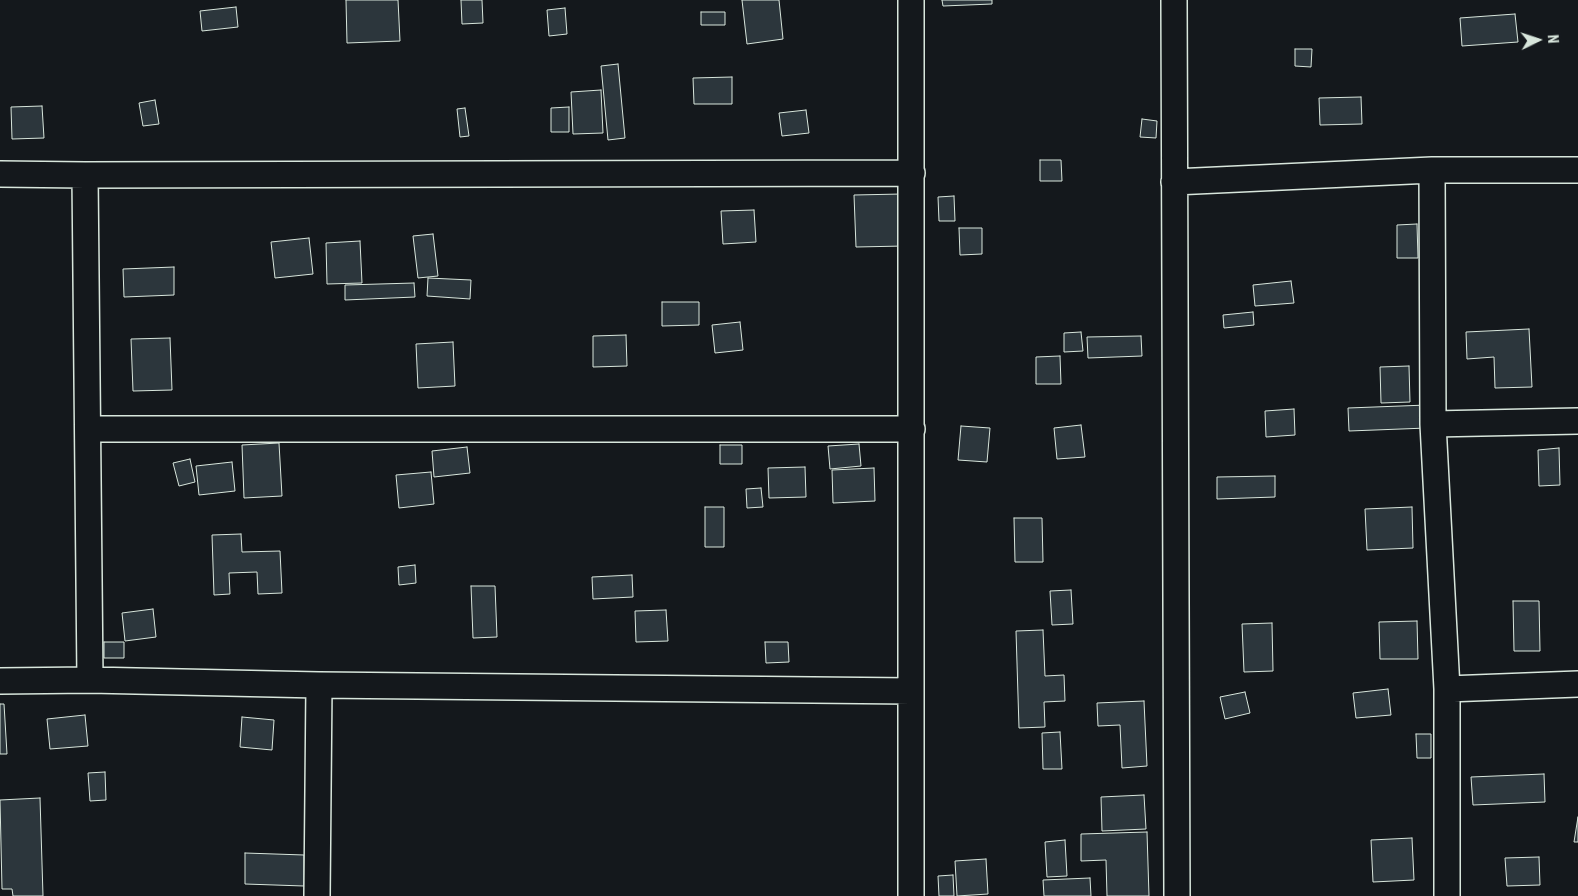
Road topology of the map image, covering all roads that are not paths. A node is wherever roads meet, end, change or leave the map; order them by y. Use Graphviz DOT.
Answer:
graph roads {
  1 [pos="911,0"];
  2 [pos="1174,0"];
  3 [pos="1432,170"];
  4 [pos="1578,170"];
  5 [pos="912,173"];
  6 [pos="0,174"];
  7 [pos="85,175"];
  8 [pos="1174,182"];
  9 [pos="1578,422"];
  10 [pos="1433,424"];
  11 [pos="88,429"];
  12 [pos="912,429"];
  13 [pos="90,680"];
  14 [pos="0,681"];
  15 [pos="1578,684"];
  16 [pos="319,685"];
  17 [pos="1446,689"];
  18 [pos="911,691"];
  19 [pos="316,896"];
  20 [pos="911,896"];
  21 [pos="1177,896"];
  22 [pos="1447,896"];
  1 -- 5 [label="street"];
  2 -- 8 [label="street"];
  3 -- 4 [label="street"];
  3 -- 8 [label="street"];
  3 -- 10 [label="street"];
  5 -- 7 [label="street"];
  5 -- 12 [label="street"];
  6 -- 7 [label="street"];
  7 -- 11 [label="street"];
  8 -- 21 [label="street"];
  9 -- 10 [label="street"];
  10 -- 17 [label="street"];
  11 -- 12 [label="street"];
  11 -- 13 [label="street"];
  12 -- 18 [label="street"];
  13 -- 14 [label="street"];
  13 -- 16 [label="street"];
  15 -- 17 [label="street"];
  16 -- 18 [label="street"];
  16 -- 19 [label="street"];
  17 -- 22 [label="street"];
  18 -- 20 [label="street"];
}
